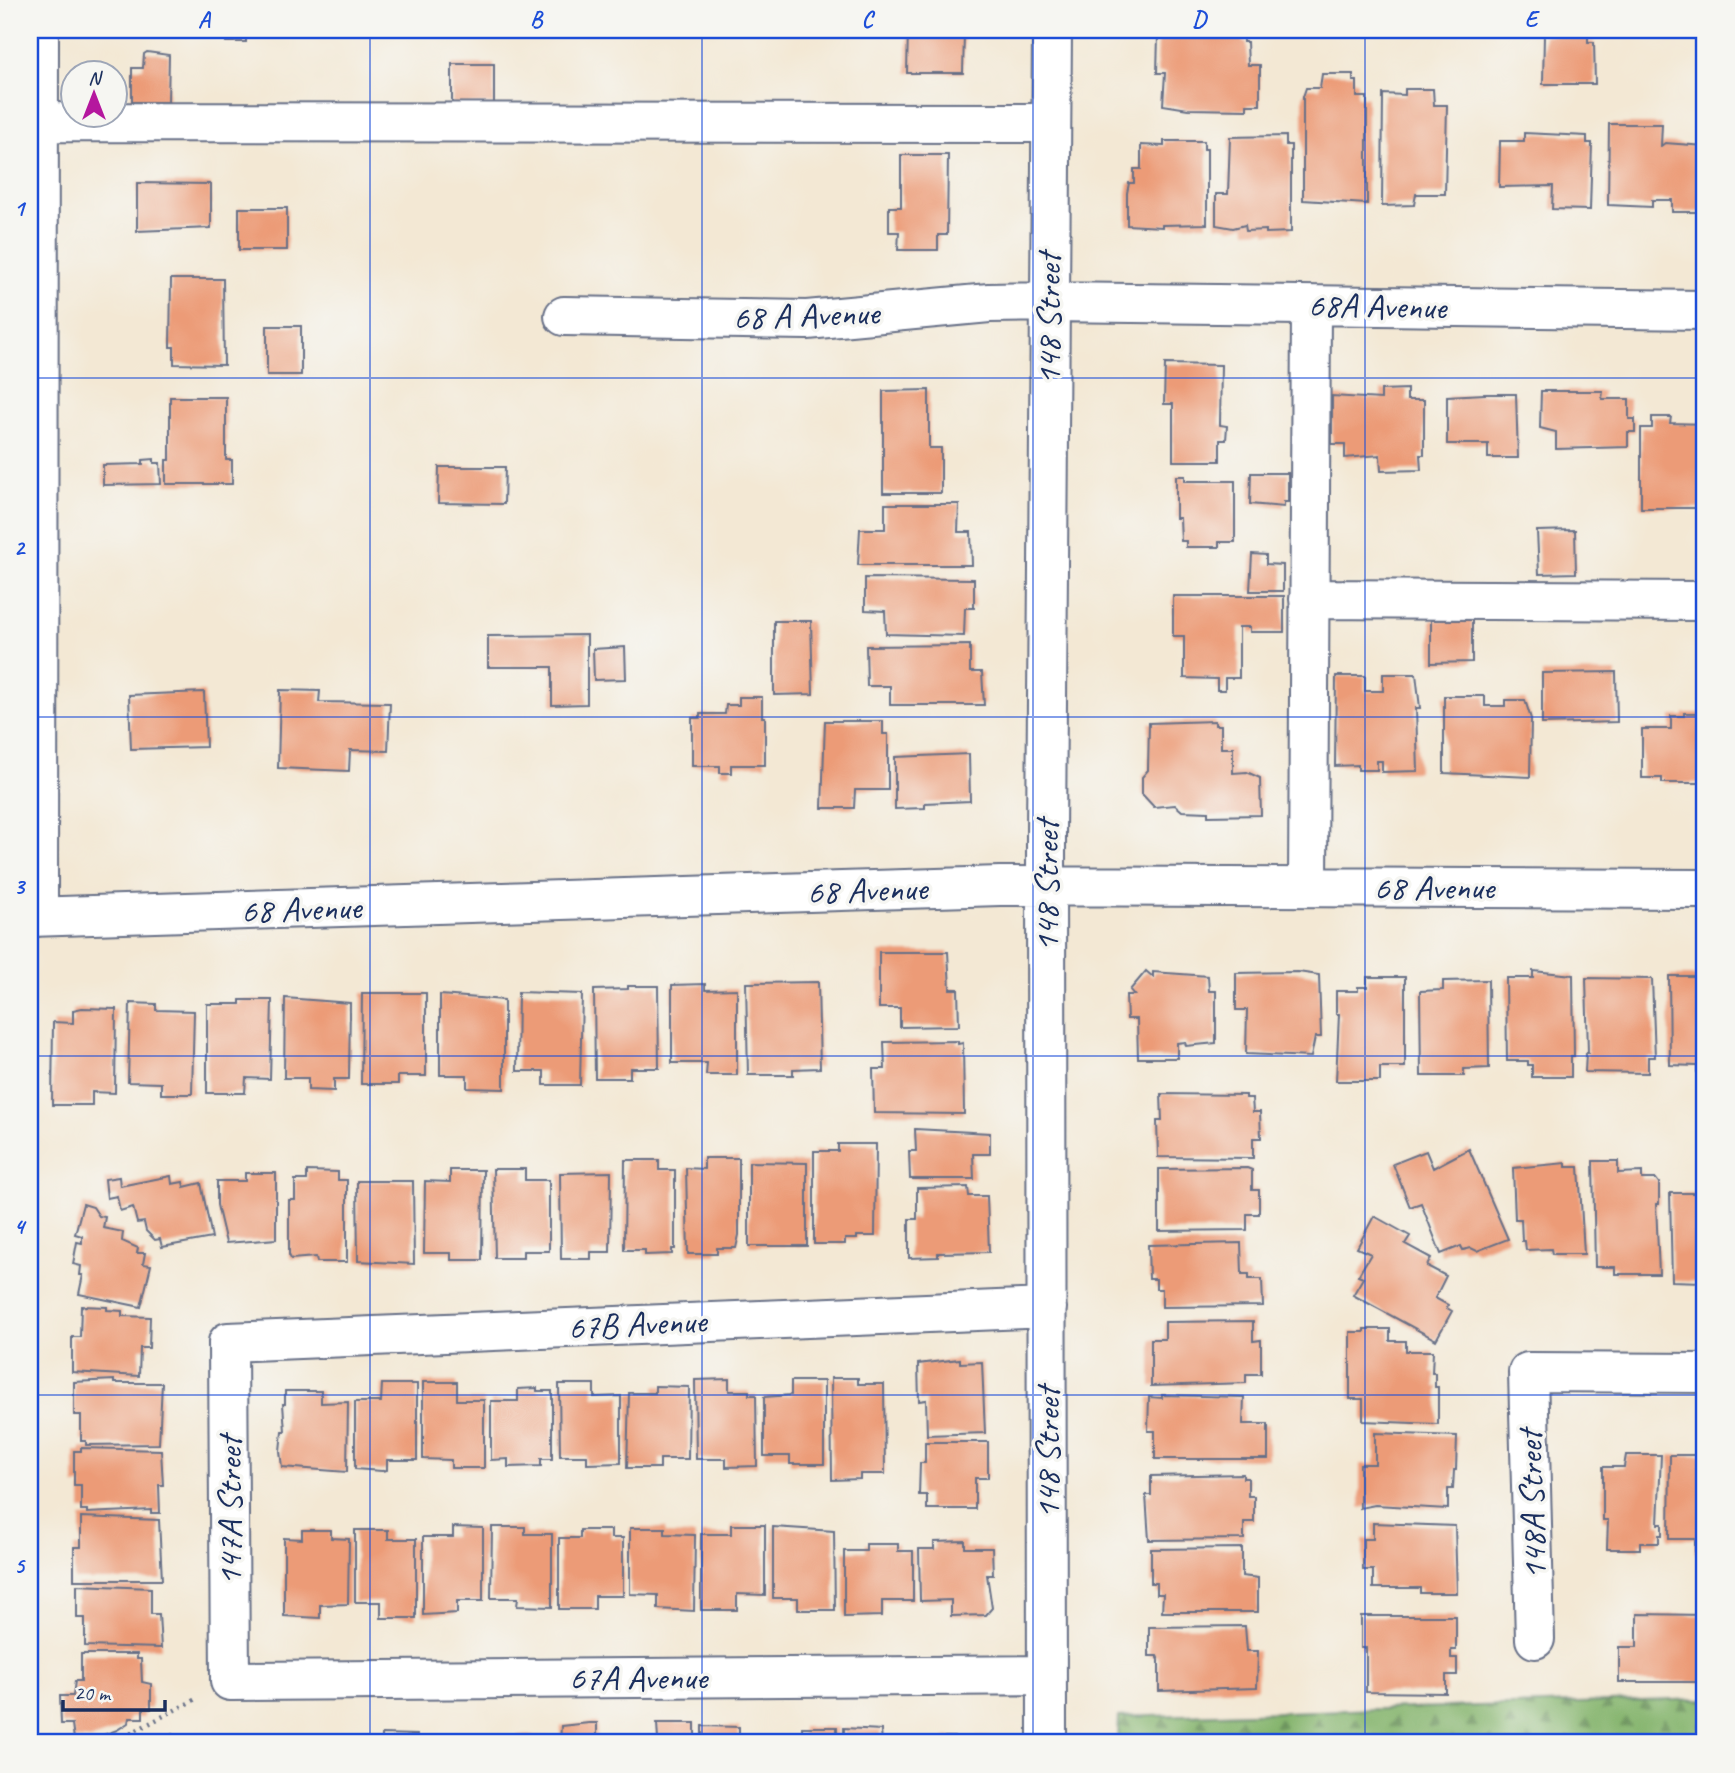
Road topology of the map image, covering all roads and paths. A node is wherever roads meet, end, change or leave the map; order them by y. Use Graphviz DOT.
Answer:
graph roads {
  1 [pos="39,30"];
  2 [pos="1052,30"];
  3 [pos="38,122"];
  4 [pos="1051,123"];
  5 [pos="1048,302"];
  6 [pos="1311,306"];
  7 [pos="1705,310"];
  8 [pos="564,316"];
  9 [pos="1309,599"];
  10 [pos="1705,601"];
  11 [pos="1046,886"];
  12 [pos="1308,887"];
  13 [pos="1705,889"];
  14 [pos="34,917"];
  15 [pos="1047,1308"];
  16 [pos="228,1342"];
  17 [pos="1705,1373"];
  18 [pos="1535,1639"];
  19 [pos="1046,1675"];
  20 [pos="214,1689"];
  21 [pos="112,1743"];
  22 [pos="1047,1743"];
  1 -- 3 [label="street"];
  2 -- 4 [label="street, 148 Street"];
  3 -- 4 [label="street"];
  3 -- 14 [label="street"];
  4 -- 5 [label="street, 148 Street"];
  5 -- 6 [label="street, 68A Avenue"];
  5 -- 8 [label="street, 68 A Avenue"];
  5 -- 11 [label="street, 148 Street"];
  6 -- 7 [label="street, 68A Avenue"];
  6 -- 9 [label="street"];
  9 -- 10 [label="street"];
  9 -- 12 [label="street"];
  11 -- 12 [label="street, 68 Avenue"];
  11 -- 14 [label="street, 68 Avenue"];
  11 -- 15 [label="street, 148 Street"];
  12 -- 13 [label="street, 68 Avenue"];
  15 -- 16 [label="street, 67B Avenue"];
  15 -- 19 [label="street, 148 Street"];
  16 -- 20 [label="street, 147A Street"];
  17 -- 18 [label="street, 148A Street"];
  19 -- 20 [label="street, 67A Avenue"];
  19 -- 22 [label="street, 148 Street"];
  20 -- 21 [label="path"];
}
